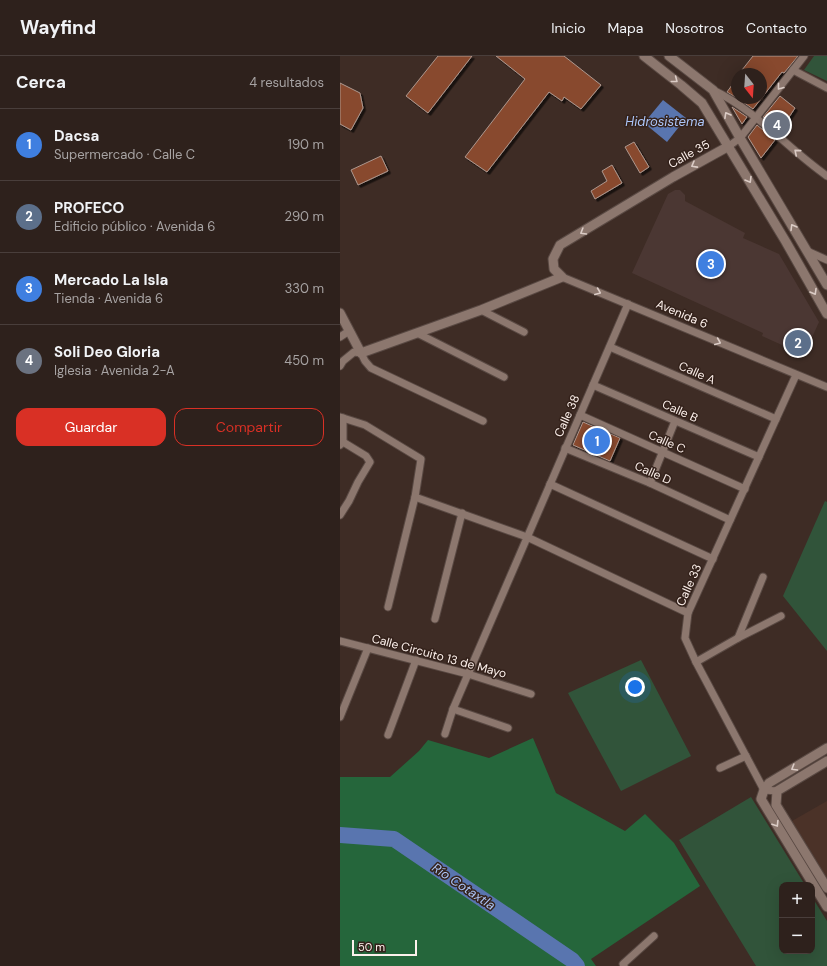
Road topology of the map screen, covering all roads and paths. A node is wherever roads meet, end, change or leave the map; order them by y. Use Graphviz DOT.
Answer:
graph roads {
  1 [pos="644,56"];
  2 [pos="669,56"];
  3 [pos="804,56"];
  4 [pos="793,70"];
  5 [pos="827,88"];
  6 [pos="713,90"];
  7 [pos="756,118"];
  8 [pos="740,138"];
  9 [pos="729,146"];
  10 [pos="827,176"];
  11 [pos="808,251"];
  12 [pos="827,260"];
  13 [pos="562,277"];
  14 [pos="827,285"];
  15 [pos="628,304"];
  16 [pos="481,310"];
  17 [pos="827,314"];
  18 [pos="340,316"];
  19 [pos="349,331"];
  20 [pos="524,332"];
  21 [pos="417,333"];
  22 [pos="340,337"];
  23 [pos="610,347"];
  24 [pos="361,353"];
  25 [pos="340,366"];
  26 [pos="796,375"];
  27 [pos="504,377"];
  28 [pos="593,385"];
  29 [pos="827,387"];
  30 [pos="580,415"];
  31 [pos="342,418"];
  32 [pos="776,419"];
  33 [pos="484,421"];
  34 [pos="675,421"];
  35 [pos="342,443"];
  36 [pos="566,448"];
  37 [pos="662,452"];
  38 [pos="759,457"];
  39 [pos="650,483"];
  40 [pos="550,484"];
  41 [pos="745,489"];
  42 [pos="415,497"];
  43 [pos="462,514"];
  44 [pos="340,515"];
  45 [pos="730,520"];
  46 [pos="527,537"];
  47 [pos="713,559"];
  48 [pos="763,578"];
  49 [pos="388,607"];
  50 [pos="688,613"];
  51 [pos="781,616"];
  52 [pos="435,619"];
  53 [pos="738,638"];
  54 [pos="340,641"];
  55 [pos="368,648"];
  56 [pos="416,660"];
  57 [pos="696,662"];
  58 [pos="468,674"];
  59 [pos="531,694"];
  60 [pos="453,709"];
  61 [pos="340,717"];
  62 [pos="508,728"];
  63 [pos="445,734"];
  64 [pos="388,735"];
  65 [pos="827,748"];
  66 [pos="746,756"];
  67 [pos="827,761"];
  68 [pos="720,768"];
  69 [pos="764,790"];
  70 [pos="778,791"];
  71 [pos="827,888"];
  72 [pos="824,894"];
  73 [pos="827,907"];
  74 [pos="654,936"];
  75 [pos="624,966"];
  1 -- 9 [label="street, one-way"];
  2 -- 6 [label="street"];
  3 -- 4 [label="street, Calle 35"];
  4 -- 5 [label="street"];
  4 -- 7 [label="street, Calle 35, one-way"];
  6 -- 7 [label="street"];
  8 -- 6 [label="street, one-way"];
  7 -- 8 [label="street, Calle 35"];
  10 -- 7 [label="street, one-way"];
  8 -- 9 [label="street, Calle 35"];
  11 -- 8 [label="street, one-way"];
  9 -- 13 [label="street, Calle 35, one-way"];
  9 -- 17 [label="street, one-way"];
  11 -- 12 [label="street"];
  11 -- 14 [label="street"];
  13 -- 15 [label="street, Avenida 6, one-way"];
  13 -- 16 [label="street"];
  15 -- 23 [label="street, Calle 38"];
  15 -- 26 [label="street, Avenida 6, one-way"];
  16 -- 20 [label="street"];
  16 -- 21 [label="street"];
  18 -- 19 [label="street"];
  19 -- 22 [label="street"];
  19 -- 24 [label="street"];
  21 -- 24 [label="street"];
  21 -- 27 [label="street"];
  23 -- 28 [label="street, Calle 38"];
  23 -- 32 [label="street, Calle A"];
  24 -- 25 [label="street"];
  24 -- 33 [label="street"];
  26 -- 29 [label="street, Avenida 6"];
  26 -- 32 [label="street, Calle 33"];
  28 -- 30 [label="street, Calle 38"];
  28 -- 34 [label="street, Calle B"];
  30 -- 36 [label="street, Calle 38"];
  30 -- 37 [label="street, Calle C"];
  31 -- 35 [label="street"];
  31 -- 42 [label="street"];
  32 -- 38 [label="street, Calle 33"];
  34 -- 37 [label="street"];
  34 -- 38 [label="street, Calle B"];
  35 -- 44 [label="street"];
  36 -- 39 [label="street, Calle D"];
  36 -- 40 [label="street, Calle 38"];
  37 -- 39 [label="street"];
  37 -- 41 [label="street, Calle C"];
  38 -- 41 [label="street, Calle 33"];
  39 -- 45 [label="street, Calle D"];
  40 -- 46 [label="street, Calle 38"];
  40 -- 47 [label="street"];
  41 -- 45 [label="street, Calle 33"];
  42 -- 43 [label="street"];
  42 -- 49 [label="street"];
  43 -- 46 [label="street"];
  43 -- 52 [label="street"];
  45 -- 47 [label="street, Calle 33"];
  46 -- 50 [label="street"];
  46 -- 58 [label="street, Calle 38"];
  47 -- 50 [label="street, Calle 33"];
  48 -- 53 [label="street"];
  50 -- 57 [label="street, Calle 33"];
  51 -- 53 [label="street"];
  53 -- 57 [label="street"];
  54 -- 55 [label="street, Calle Circuito 13 de Mayo"];
  55 -- 56 [label="street, Calle Circuito 13 de Mayo"];
  55 -- 61 [label="street"];
  56 -- 58 [label="street, Calle Circuito 13 de Mayo"];
  56 -- 64 [label="street"];
  57 -- 66 [label="street, Calle 33"];
  58 -- 59 [label="street, Calle Circuito 13 de Mayo"];
  58 -- 60 [label="street, Calle 38"];
  60 -- 62 [label="street"];
  60 -- 63 [label="street, Calle 38"];
  65 -- 69 [label="street, one-way"];
  66 -- 68 [label="street"];
  66 -- 69 [label="street, Calle 33"];
  67 -- 70 [label="street"];
  69 -- 70 [label="street"];
  69 -- 72 [label="street, one-way"];
  70 -- 71 [label="street"];
  72 -- 73 [label="street"];
  74 -- 75 [label="street"];
}
